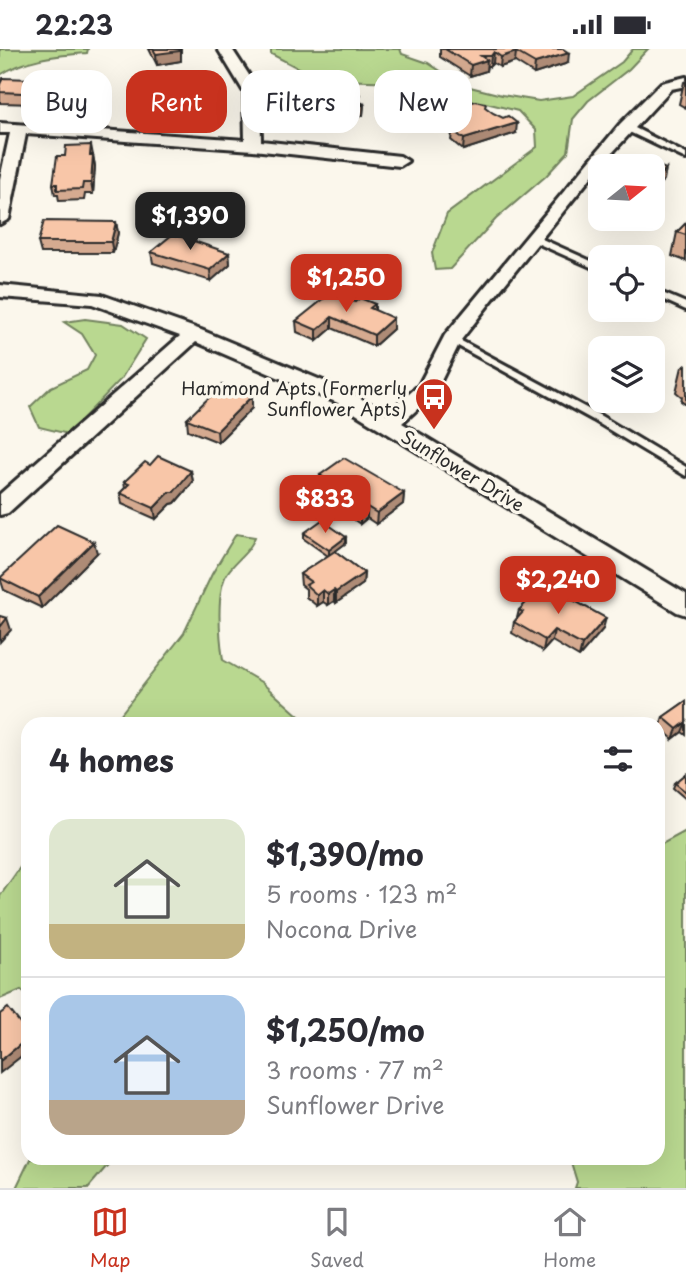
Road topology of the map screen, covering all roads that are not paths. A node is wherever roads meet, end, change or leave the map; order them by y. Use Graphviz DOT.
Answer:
graph roads {
  1 [pos="225,49"];
  2 [pos="686,81"];
  3 [pos="626,127"];
  4 [pos="0,128"];
  5 [pos="19,129"];
  6 [pos="253,145"];
  7 [pos="686,157"];
  8 [pos="400,160"];
  9 [pos="0,219"];
  10 [pos="533,237"];
  11 [pos="588,262"];
  12 [pos="0,291"];
  13 [pos="665,297"];
  14 [pos="686,307"];
  15 [pos="194,334"];
  16 [pos="452,339"];
  17 [pos="388,425"];
  18 [pos="686,472"];
  19 [pos="0,507"];
  20 [pos="686,606"];
  1 -- 6 [label="street"];
  2 -- 3 [label="street"];
  3 -- 7 [label="lane"];
  3 -- 10 [label="street"];
  4 -- 5 [label="street"];
  5 -- 6 [label="street"];
  5 -- 9 [label="street"];
  6 -- 8 [label="street"];
  10 -- 11 [label="lane"];
  10 -- 16 [label="street"];
  12 -- 15 [label="street, Sunflower Drive"];
  13 -- 14 [label="lane"];
  15 -- 17 [label="street, Sunflower Drive"];
  15 -- 19 [label="street"];
  16 -- 17 [label="street"];
  16 -- 18 [label="lane"];
  17 -- 20 [label="street, Sunflower Drive"];
}
